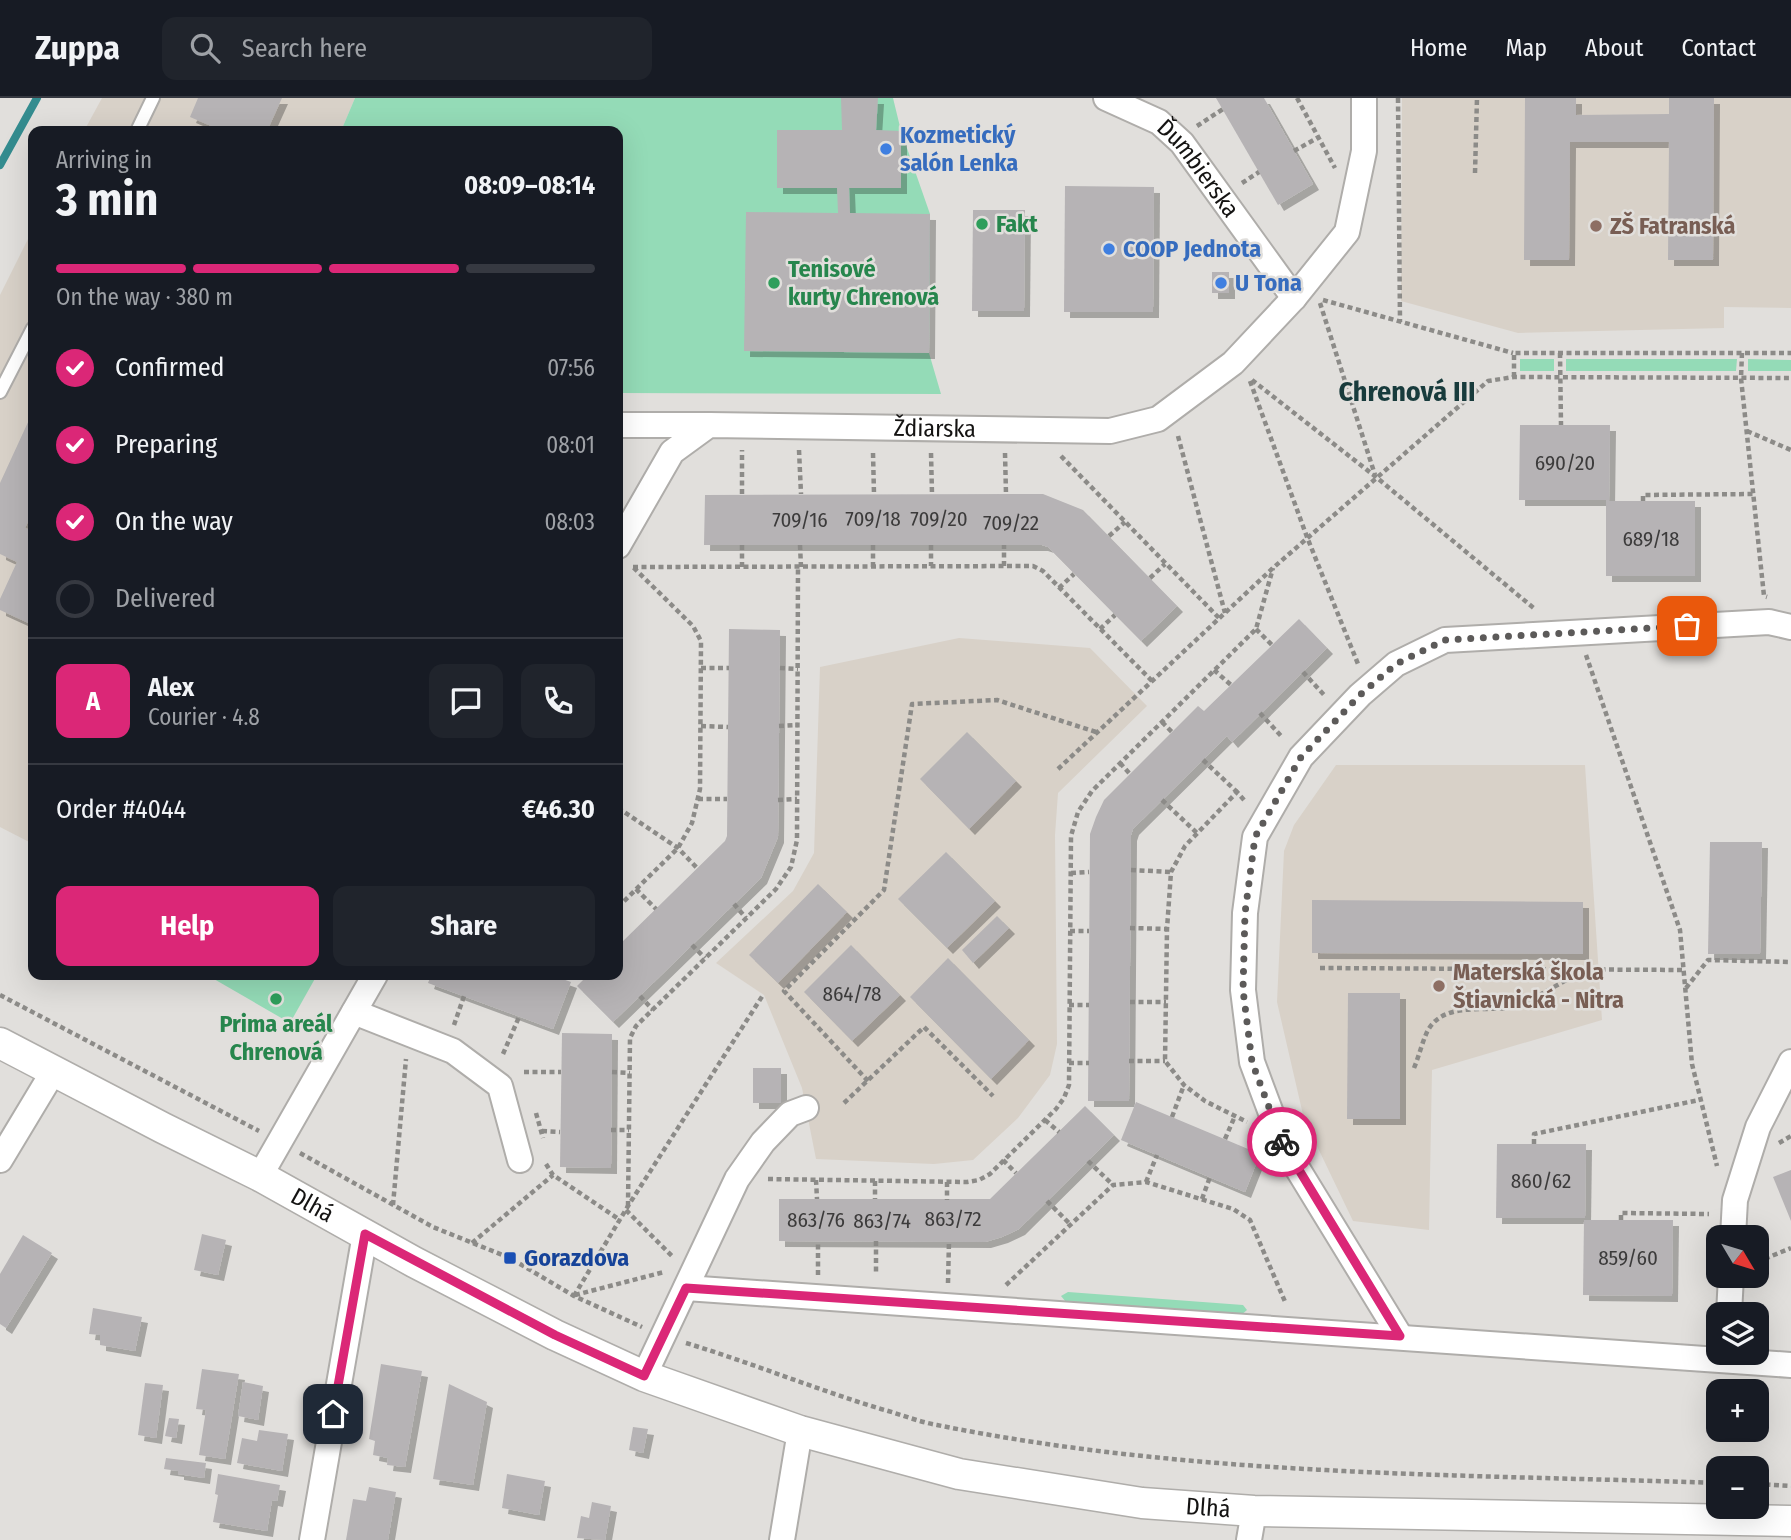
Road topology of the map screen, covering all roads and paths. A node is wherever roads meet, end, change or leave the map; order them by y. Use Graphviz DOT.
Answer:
graph roads {
  1 [pos="153,98"];
  2 [pos="1106,98"];
  3 [pos="1297,98"];
  4 [pos="1364,98"];
  5 [pos="1398,98"];
  6 [pos="1477,98"];
  7 [pos="1223,109"];
  8 [pos="139,126"];
  9 [pos="1189,131"];
  10 [pos="1319,137"];
  11 [pos="1294,151"];
  12 [pos="1259,172"];
  13 [pos="1339,173"];
  14 [pos="1475,173"];
  15 [pos="1240,184"];
  16 [pos="1325,290"];
  17 [pos="1308,302"];
  18 [pos="1400,321"];
  19 [pos="28,338"];
  20 [pos="1514,353"];
  21 [pos="1560,353"];
  22 [pos="1742,353"];
  23 [pos="1791,353"];
  24 [pos="1249,377"];
  25 [pos="1514,377"];
  26 [pos="1561,377"];
  27 [pos="1741,378"];
  28 [pos="1791,378"];
  29 [pos="1240,385"];
  30 [pos="0,392"];
  31 [pos="1167,424"];
  32 [pos="623,425"];
  33 [pos="709,425"];
  34 [pos="1561,425"];
  35 [pos="1747,430"];
  36 [pos="732,446"];
  37 [pos="788,446"];
  38 [pos="873,447"];
  39 [pos="931,447"];
  40 [pos="1005,448"];
  41 [pos="1052,448"];
  42 [pos="1791,450"];
  43 [pos="1376,477"];
  44 [pos="742,494"];
  45 [pos="801,494"];
  46 [pos="874,494"];
  47 [pos="932,494"];
  48 [pos="1006,494"];
  49 [pos="1753,495"];
  50 [pos="1643,501"];
  51 [pos="1125,522"];
  52 [pos="1109,536"];
  53 [pos="1307,537"];
  54 [pos="742,545"];
  55 [pos="800,545"];
  56 [pos="873,545"];
  57 [pos="931,545"];
  58 [pos="1004,545"];
  59 [pos="626,553"];
  60 [pos="1166,564"];
  61 [pos="931,566"];
  62 [pos="1004,566"];
  63 [pos="633,567"];
  64 [pos="742,567"];
  65 [pos="799,567"];
  66 [pos="873,567"];
  67 [pos="1273,568"];
  68 [pos="1074,574"];
  69 [pos="1150,578"];
  70 [pos="1059,588"];
  71 [pos="1764,596"];
  72 [pos="1751,597"];
  73 [pos="1775,597"];
  74 [pos="1225,613"];
  75 [pos="1528,614"];
  76 [pos="1115,615"];
  77 [pos="1219,618"];
  78 [pos="1791,627"];
  79 [pos="1100,629"];
  80 [pos="1256,629"];
  81 [pos="1578,632"];
  82 [pos="1272,645"];
  83 [pos="1369,660"];
  84 [pos="701,668"];
  85 [pos="729,668"];
  86 [pos="780,668"];
  87 [pos="798,669"];
  88 [pos="1214,670"];
  89 [pos="1303,672"];
  90 [pos="1152,681"];
  91 [pos="1231,685"];
  92 [pos="1334,690"];
  93 [pos="1325,697"];
  94 [pos="1317,706"];
  95 [pos="1260,713"];
  96 [pos="1162,722"];
  97 [pos="797,725"];
  98 [pos="701,726"];
  99 [pos="779,726"];
  100 [pos="728,727"];
  101 [pos="1293,731"];
  102 [pos="1096,732"];
  103 [pos="1172,732"];
  104 [pos="1203,760"];
  105 [pos="1120,763"];
  106 [pos="1058,769"];
  107 [pos="1130,774"];
  108 [pos="1251,790"];
  109 [pos="1237,792"];
  110 [pos="698,799"];
  111 [pos="727,799"];
  112 [pos="797,799"];
  113 [pos="778,800"];
  114 [pos="1162,800"];
  115 [pos="1244,800"];
  116 [pos="1240,810"];
  117 [pos="623,811"];
  118 [pos="1197,834"];
  119 [pos="678,848"];
  120 [pos="697,868"];
  121 [pos="1131,870"];
  122 [pos="1089,872"];
  123 [pos="1171,872"];
  124 [pos="1071,873"];
  125 [pos="636,889"];
  126 [pos="623,902"];
  127 [pos="734,904"];
  128 [pos="656,909"];
  129 [pos="747,918"];
  130 [pos="1130,928"];
  131 [pos="1167,929"];
  132 [pos="1070,931"];
  133 [pos="1089,931"];
  134 [pos="692,945"];
  135 [pos="705,958"];
  136 [pos="1791,961"];
  137 [pos="1320,968"];
  138 [pos="1585,969"];
  139 [pos="1684,970"];
  140 [pos="371,980"];
  141 [pos="1685,988"];
  142 [pos="0,995"];
  143 [pos="764,995"];
  144 [pos="464,996"];
  145 [pos="640,996"];
  146 [pos="1130,1002"];
  147 [pos="1166,1002"];
  148 [pos="1069,1005"];
  149 [pos="1089,1005"];
  150 [pos="653,1010"];
  151 [pos="354,1012"];
  152 [pos="519,1017"];
  153 [pos="0,1026"];
  154 [pos="452,1032"];
  155 [pos="408,1033"];
  156 [pos="10,1048"];
  157 [pos="503,1054"];
  158 [pos="1129,1060"];
  159 [pos="1165,1061"];
  160 [pos="1791,1062"];
  161 [pos="1069,1063"];
  162 [pos="1089,1063"];
  163 [pos="1414,1068"];
  164 [pos="53,1072"];
  165 [pos="524,1072"];
  166 [pos="561,1072"];
  167 [pos="612,1072"];
  168 [pos="630,1073"];
  169 [pos="868,1082"];
  170 [pos="1184,1085"];
  171 [pos="993,1096"];
  172 [pos="1699,1100"];
  173 [pos="844,1103"];
  174 [pos="806,1108"];
  175 [pos="1245,1112"];
  176 [pos="1235,1116"];
  177 [pos="1172,1117"];
  178 [pos="1045,1119"];
  179 [pos="611,1130"];
  180 [pos="629,1130"];
  181 [pos="542,1131"];
  182 [pos="560,1132"];
  183 [pos="1059,1132"];
  184 [pos="1225,1139"];
  185 [pos="279,1142"];
  186 [pos="1534,1144"];
  187 [pos="1157,1155"];
  188 [pos="0,1160"];
  189 [pos="520,1160"];
  190 [pos="1003,1160"];
  191 [pos="1088,1161"];
  192 [pos="1016,1173"];
  193 [pos="260,1175"];
  194 [pos="553,1175"];
  195 [pos="1717,1175"];
  196 [pos="1210,1178"];
  197 [pos="737,1179"];
  198 [pos="816,1180"];
  199 [pos="875,1181"];
  200 [pos="947,1182"];
  201 [pos="1146,1182"];
  202 [pos="1113,1185"];
  203 [pos="817,1199"];
  204 [pos="875,1199"];
  205 [pos="1202,1199"];
  206 [pos="947,1200"];
  207 [pos="1047,1201"];
  208 [pos="393,1205"];
  209 [pos="627,1208"];
  210 [pos="1716,1214"];
  211 [pos="1620,1220"];
  212 [pos="1069,1223"];
  213 [pos="1734,1225"];
  214 [pos="365,1234"];
  215 [pos="818,1241"];
  216 [pos="876,1241"];
  217 [pos="949,1241"];
  218 [pos="472,1243"];
  219 [pos="1791,1248"];
  220 [pos="1769,1257"];
  221 [pos="687,1275"];
  222 [pos="818,1279"];
  223 [pos="876,1284"];
  224 [pos="948,1289"];
  225 [pos="998,1293"];
  226 [pos="574,1296"];
  227 [pos="1289,1312"];
  228 [pos="662,1336"];
  229 [pos="1400,1336"];
  230 [pos="1706,1355"];
  231 [pos="1769,1362"];
  232 [pos="1791,1365"];
  233 [pos="644,1376"];
  234 [pos="800,1431"];
  235 [pos="1706,1483"];
  236 [pos="1769,1485"];
  237 [pos="1791,1486"];
  238 [pos="1255,1510"];
  239 [pos="1791,1521"];
  240 [pos="1715,1530"];
  241 [pos="312,1540"];
  242 [pos="782,1540"];
  243 [pos="1249,1540"];
  1 -- 8 [label="lane"];
  2 -- 17 [label="street, Ďumbierska"];
  3 -- 10 [label="path"];
  4 -- 17 [label="street"];
  5 -- 18 [label="path"];
  6 -- 14 [label="path"];
  7 -- 9 [label="path"];
  10 -- 11 [label="path"];
  10 -- 13 [label="path"];
  12 -- 15 [label="path"];
  16 -- 17 [label="path"];
  17 -- 18 [label="path"];
  17 -- 31 [label="street"];
  17 -- 43 [label="path"];
  18 -- 20 [label="path"];
  19 -- 30 [label="lane"];
  20 -- 21 [label="path"];
  20 -- 25 [label="path"];
  21 -- 22 [label="path"];
  21 -- 26 [label="path"];
  22 -- 23 [label="path"];
  22 -- 27 [label="path"];
  24 -- 29 [label="path"];
  24 -- 43 [label="path"];
  24 -- 53 [label="path"];
  25 -- 26 [label="path"];
  25 -- 43 [label="path"];
  26 -- 27 [label="path"];
  26 -- 34 [label="path"];
  27 -- 28 [label="path"];
  27 -- 35 [label="path"];
  31 -- 33 [label="street, Ždiarska"];
  31 -- 74 [label="path"];
  32 -- 33 [label="street, Ždiarska"];
  33 -- 59 [label="street"];
  35 -- 42 [label="path"];
  35 -- 49 [label="path"];
  36 -- 44 [label="path"];
  37 -- 45 [label="path"];
  38 -- 46 [label="path"];
  39 -- 47 [label="path"];
  40 -- 48 [label="path"];
  41 -- 51 [label="path"];
  43 -- 53 [label="path"];
  43 -- 75 [label="path"];
  49 -- 50 [label="path"];
  49 -- 71 [label="path"];
  51 -- 52 [label="path"];
  51 -- 60 [label="path"];
  53 -- 67 [label="path"];
  53 -- 83 [label="path"];
  54 -- 64 [label="path"];
  55 -- 65 [label="path"];
  56 -- 66 [label="path"];
  57 -- 61 [label="path"];
  58 -- 62 [label="path"];
  59 -- 63 [label="path"];
  60 -- 69 [label="path"];
  60 -- 77 [label="path"];
  61 -- 62 [label="path"];
  61 -- 66 [label="path"];
  62 -- 70 [label="path"];
  63 -- 64 [label="path"];
  63 -- 84 [label="path"];
  64 -- 65 [label="path"];
  65 -- 66 [label="path"];
  65 -- 87 [label="path"];
  67 -- 74 [label="path"];
  67 -- 80 [label="path"];
  68 -- 70 [label="path"];
  70 -- 79 [label="path"];
  71 -- 72 [label="path"];
  71 -- 73 [label="path"];
  74 -- 77 [label="path"];
  76 -- 79 [label="path"];
  77 -- 90 [label="path"];
  78 -- 81 [label="street"];
  79 -- 90 [label="path"];
  80 -- 82 [label="path"];
  80 -- 88 [label="path"];
  81 -- 139 [label="path"];
  81 -- 229 [label="street"];
  84 -- 85 [label="path"];
  84 -- 98 [label="path"];
  86 -- 87 [label="path"];
  87 -- 97 [label="path"];
  88 -- 91 [label="path"];
  88 -- 96 [label="path"];
  89 -- 93 [label="path"];
  90 -- 102 [label="path"];
  92 -- 93 [label="path"];
  93 -- 94 [label="path"];
  95 -- 101 [label="path"];
  96 -- 103 [label="path"];
  96 -- 105 [label="path"];
  97 -- 99 [label="path"];
  97 -- 112 [label="path"];
  98 -- 100 [label="path"];
  98 -- 110 [label="path"];
  102 -- 106 [label="path"];
  102 -- 169 [label="path"];
  104 -- 109 [label="path"];
  105 -- 107 [label="path"];
  105 -- 124 [label="path"];
  108 -- 115 [label="path"];
  109 -- 115 [label="path"];
  109 -- 118 [label="path"];
  110 -- 111 [label="path"];
  110 -- 119 [label="path"];
  112 -- 113 [label="path"];
  112 -- 129 [label="path"];
  114 -- 118 [label="path"];
  115 -- 116 [label="path"];
  117 -- 119 [label="path"];
  118 -- 123 [label="path"];
  119 -- 120 [label="path"];
  119 -- 125 [label="path"];
  121 -- 123 [label="path"];
  122 -- 124 [label="path"];
  123 -- 131 [label="path"];
  124 -- 132 [label="path"];
  125 -- 126 [label="path"];
  125 -- 128 [label="path"];
  127 -- 129 [label="path"];
  129 -- 135 [label="path"];
  130 -- 131 [label="path"];
  131 -- 147 [label="path"];
  132 -- 133 [label="path"];
  132 -- 148 [label="path"];
  134 -- 135 [label="path"];
  135 -- 150 [label="path"];
  136 -- 141 [label="path"];
  137 -- 138 [label="path"];
  138 -- 139 [label="path"];
  138 -- 163 [label="path"];
  139 -- 141 [label="path"];
  140 -- 151 [label="street"];
  141 -- 172 [label="path"];
  142 -- 185 [label="path"];
  143 -- 209 [label="path"];
  144 -- 154 [label="path"];
  145 -- 150 [label="path"];
  146 -- 147 [label="path"];
  147 -- 159 [label="path"];
  148 -- 149 [label="path"];
  148 -- 161 [label="path"];
  150 -- 168 [label="path"];
  151 -- 155 [label="street"];
  151 -- 185 [label="street"];
  152 -- 157 [label="path"];
  153 -- 156 [label="lane, Dlhá"];
  155 -- 189 [label="street"];
  155 -- 208 [label="path"];
  156 -- 164 [label="street, Dlhá"];
  158 -- 159 [label="path"];
  159 -- 170 [label="path"];
  160 -- 213 [label="street"];
  161 -- 162 [label="path"];
  161 -- 178 [label="path"];
  164 -- 188 [label="street"];
  164 -- 193 [label="street, Dlhá"];
  165 -- 166 [label="path"];
  167 -- 168 [label="path"];
  168 -- 180 [label="path"];
  169 -- 171 [label="path"];
  169 -- 173 [label="path"];
  170 -- 176 [label="path"];
  170 -- 177 [label="path"];
  172 -- 186 [label="path"];
  172 -- 195 [label="path"];
  174 -- 197 [label="street"];
  175 -- 176 [label="path"];
  176 -- 184 [label="path"];
  178 -- 183 [label="path"];
  178 -- 190 [label="path"];
  179 -- 180 [label="path"];
  180 -- 209 [label="path"];
  181 -- 182 [label="path"];
  185 -- 193 [label="street"];
  185 -- 208 [label="path"];
  187 -- 201 [label="path"];
  190 -- 192 [label="path"];
  190 -- 200 [label="path"];
  191 -- 202 [label="path"];
  193 -- 214 [label="street, Dlhá"];
  194 -- 218 [label="path"];
  196 -- 205 [label="path"];
  197 -- 198 [label="path"];
  197 -- 221 [label="street"];
  198 -- 199 [label="path"];
  198 -- 203 [label="path"];
  199 -- 200 [label="path"];
  199 -- 204 [label="path"];
  200 -- 206 [label="path"];
  201 -- 202 [label="path"];
  201 -- 205 [label="path"];
  202 -- 212 [label="path"];
  205 -- 227 [label="path"];
  207 -- 212 [label="path"];
  208 -- 218 [label="path"];
  209 -- 221 [label="path"];
  209 -- 226 [label="path"];
  210 -- 211 [label="path"];
  212 -- 225 [label="path"];
  214 -- 233 [label="street, Dlhá"];
  214 -- 241 [label="street"];
  215 -- 222 [label="path"];
  216 -- 223 [label="path"];
  217 -- 224 [label="path"];
  218 -- 226 [label="path"];
  219 -- 220 [label="path"];
  221 -- 226 [label="path"];
  221 -- 228 [label="street"];
  221 -- 229 [label="street"];
  226 -- 228 [label="path"];
  228 -- 233 [label="street"];
  228 -- 235 [label="path"];
  229 -- 230 [label="street"];
  231 -- 232 [label="street"];
  233 -- 234 [label="street, Dlhá"];
  234 -- 238 [label="street, Dlhá"];
  234 -- 242 [label="street"];
  236 -- 237 [label="path"];
  238 -- 240 [label="street, Dlhá"];
  238 -- 243 [label="street"];
  239 -- 240 [label="street, Dlhá"];
}
